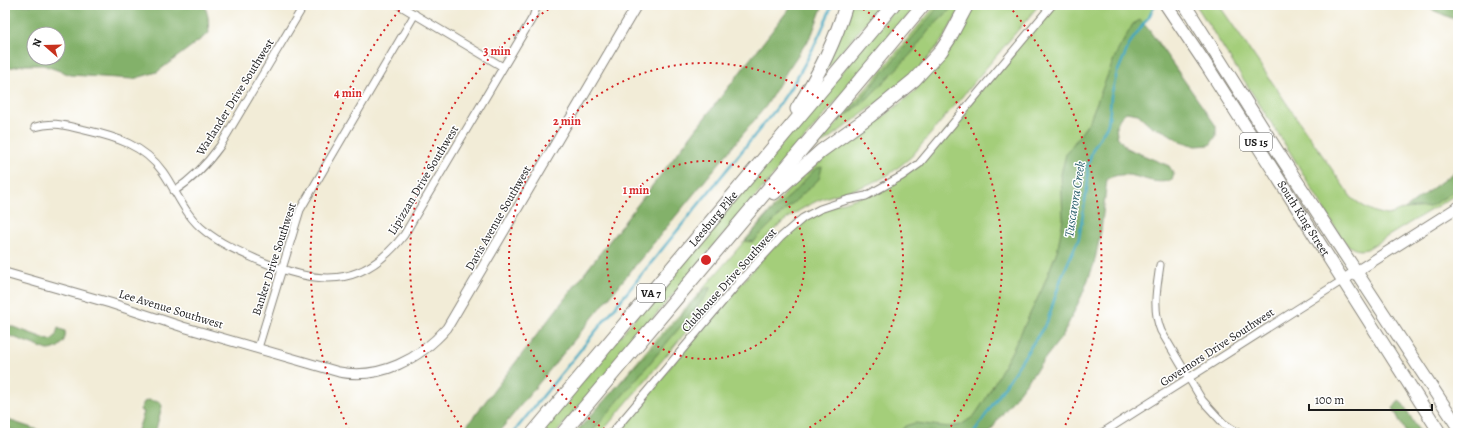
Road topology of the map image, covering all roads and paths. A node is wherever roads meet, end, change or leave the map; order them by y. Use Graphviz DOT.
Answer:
graph roads {
  1 [pos="304,5"];
  2 [pos="399,5"];
  3 [pos="537,5"];
  4 [pos="637,5"];
  5 [pos="846,5"];
  6 [pos="893,5"];
  7 [pos="923,5"];
  8 [pos="967,5"];
  9 [pos="1052,5"];
  10 [pos="1166,5"];
  11 [pos="1184,5"];
  12 [pos="415,14"];
  13 [pos="504,68"];
  14 [pos="35,128"];
  15 [pos="770,153"];
  16 [pos="174,191"];
  17 [pos="1458,207"];
  18 [pos="724,241"];
  19 [pos="1160,264"];
  20 [pos="282,270"];
  21 [pos="1356,272"];
  22 [pos="5,273"];
  23 [pos="1343,280"];
  24 [pos="258,348"];
  25 [pos="329,369"];
  26 [pos="1190,377"];
  27 [pos="1458,427"];
  28 [pos="533,433"];
  29 [pos="563,433"];
  30 [pos="612,433"];
  31 [pos="1102,433"];
  32 [pos="1238,433"];
  33 [pos="1440,433"];
  1 -- 16 [label="street, Warlander Drive Southwest"];
  2 -- 12 [label="street"];
  3 -- 13 [label="street, Lipizzan Drive Southwest"];
  4 -- 25 [label="street, Davis Avenue Southwest"];
  5 -- 15 [label="highway"];
  6 -- 15 [label="highway, Leesburg Pike / VA 7"];
  7 -- 18 [label="highway, Leesburg Pike / VA 7"];
  8 -- 18 [label="highway"];
  9 -- 30 [label="street, Clubhouse Drive Southwest"];
  10 -- 23 [label="highway, South King Street / US 15"];
  11 -- 21 [label="highway, South King Street / US 15"];
  12 -- 13 [label="street"];
  12 -- 20 [label="street, Banker Drive Southwest"];
  13 -- 20 [label="street, Lipizzan Drive Southwest"];
  14 -- 16 [label="street, Lipizzan Drive Southwest"];
  15 -- 28 [label="highway, Leesburg Pike / VA 7"];
  16 -- 20 [label="street, Lipizzan Drive Southwest"];
  17 -- 21 [label="main road"];
  18 -- 29 [label="highway, Leesburg Pike / VA 7"];
  19 -- 26 [label="street"];
  20 -- 24 [label="street, Banker Drive Southwest"];
  21 -- 23 [label="main road"];
  21 -- 27 [label="highway, South King Street / US 15"];
  22 -- 24 [label="street, Lee Avenue Southwest"];
  23 -- 26 [label="street, Governors Drive Southwest"];
  23 -- 33 [label="highway, South King Street / US 15"];
  24 -- 25 [label="street, Lee Avenue Southwest"];
  26 -- 31 [label="street, Governors Drive Southwest"];
  26 -- 32 [label="street"];
}
